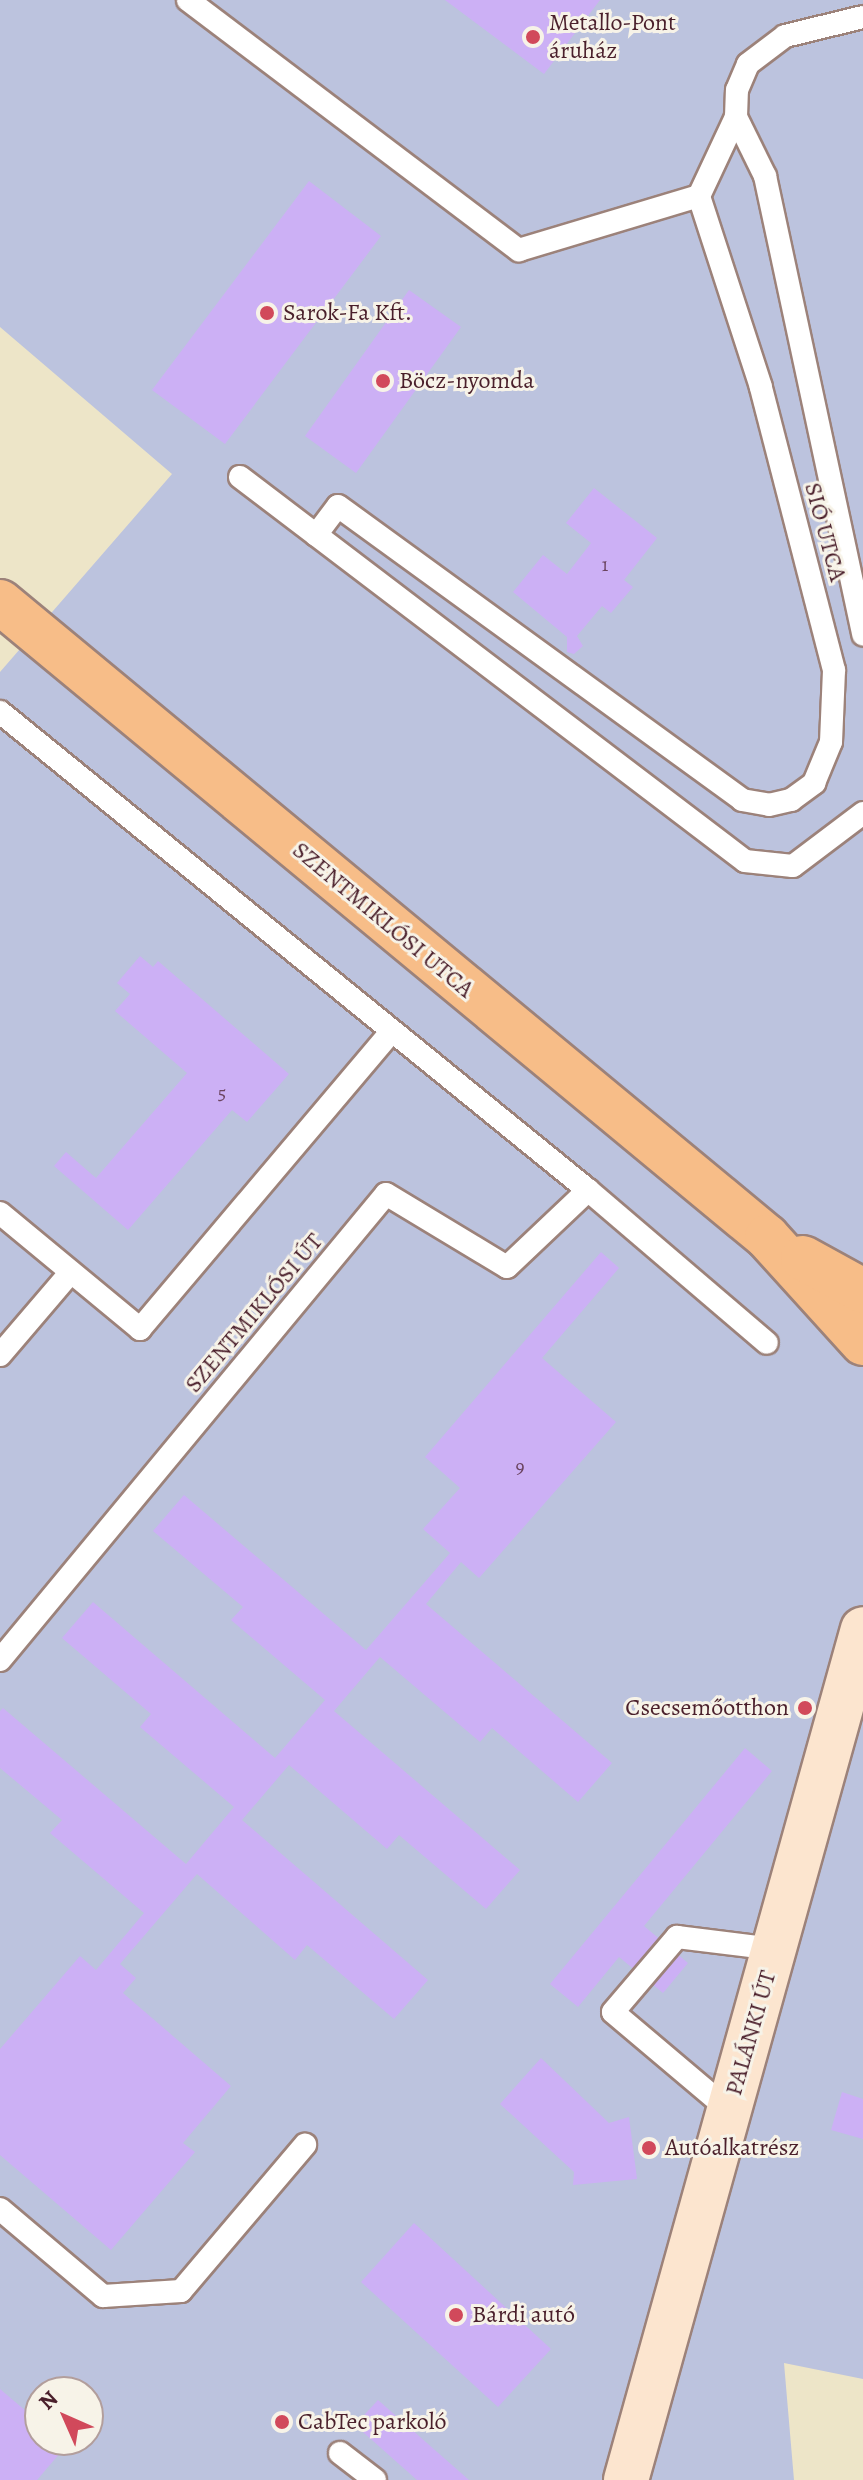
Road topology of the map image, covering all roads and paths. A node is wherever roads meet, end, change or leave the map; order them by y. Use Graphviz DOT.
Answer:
graph roads {
  1 [pos="188,0"];
  2 [pos="863,17"];
  3 [pos="736,117"];
  4 [pos="699,196"];
  5 [pos="240,477"];
  6 [pos="316,535"];
  7 [pos="0,602"];
  8 [pos="863,635"];
  9 [pos="0,712"];
  10 [pos="863,813"];
  11 [pos="392,1031"];
  12 [pos="588,1190"];
  13 [pos="0,1213"];
  14 [pos="767,1237"];
  15 [pos="71,1272"];
  16 [pos="863,1291"];
  17 [pos="767,1343"];
  18 [pos="863,1343"];
  19 [pos="0,1355"];
  20 [pos="863,1629"];
  21 [pos="0,1660"];
  22 [pos="857,1667"];
  23 [pos="775,1949"];
  24 [pos="730,2111"];
  25 [pos="305,2145"];
  26 [pos="0,2209"];
  27 [pos="340,2453"];
  28 [pos="375,2480"];
  29 [pos="626,2480"];
  1 -- 4 [label="lane"];
  2 -- 3 [label="lane"];
  3 -- 4 [label="lane"];
  3 -- 8 [label="lane"];
  4 -- 6 [label="lane, SIÓ UTCA"];
  5 -- 6 [label="lane"];
  6 -- 10 [label="lane"];
  7 -- 14 [label="main road, SZENTMIKLÓSI UTCA"];
  9 -- 11 [label="lane"];
  11 -- 12 [label="lane"];
  11 -- 15 [label="lane"];
  12 -- 17 [label="lane"];
  12 -- 21 [label="lane, SZENTMIKLÓSI ÚT"];
  13 -- 15 [label="lane"];
  14 -- 16 [label="main road"];
  14 -- 18 [label="main road"];
  15 -- 19 [label="lane"];
  20 -- 22 [label="street, PALÁNKI ÚT"];
  22 -- 23 [label="street, PALÁNKI ÚT"];
  23 -- 24 [label="street, PALÁNKI ÚT"];
  23 -- 24 [label="lane"];
  24 -- 29 [label="street, PALÁNKI ÚT"];
  25 -- 26 [label="lane"];
  27 -- 28 [label="lane"];
}
